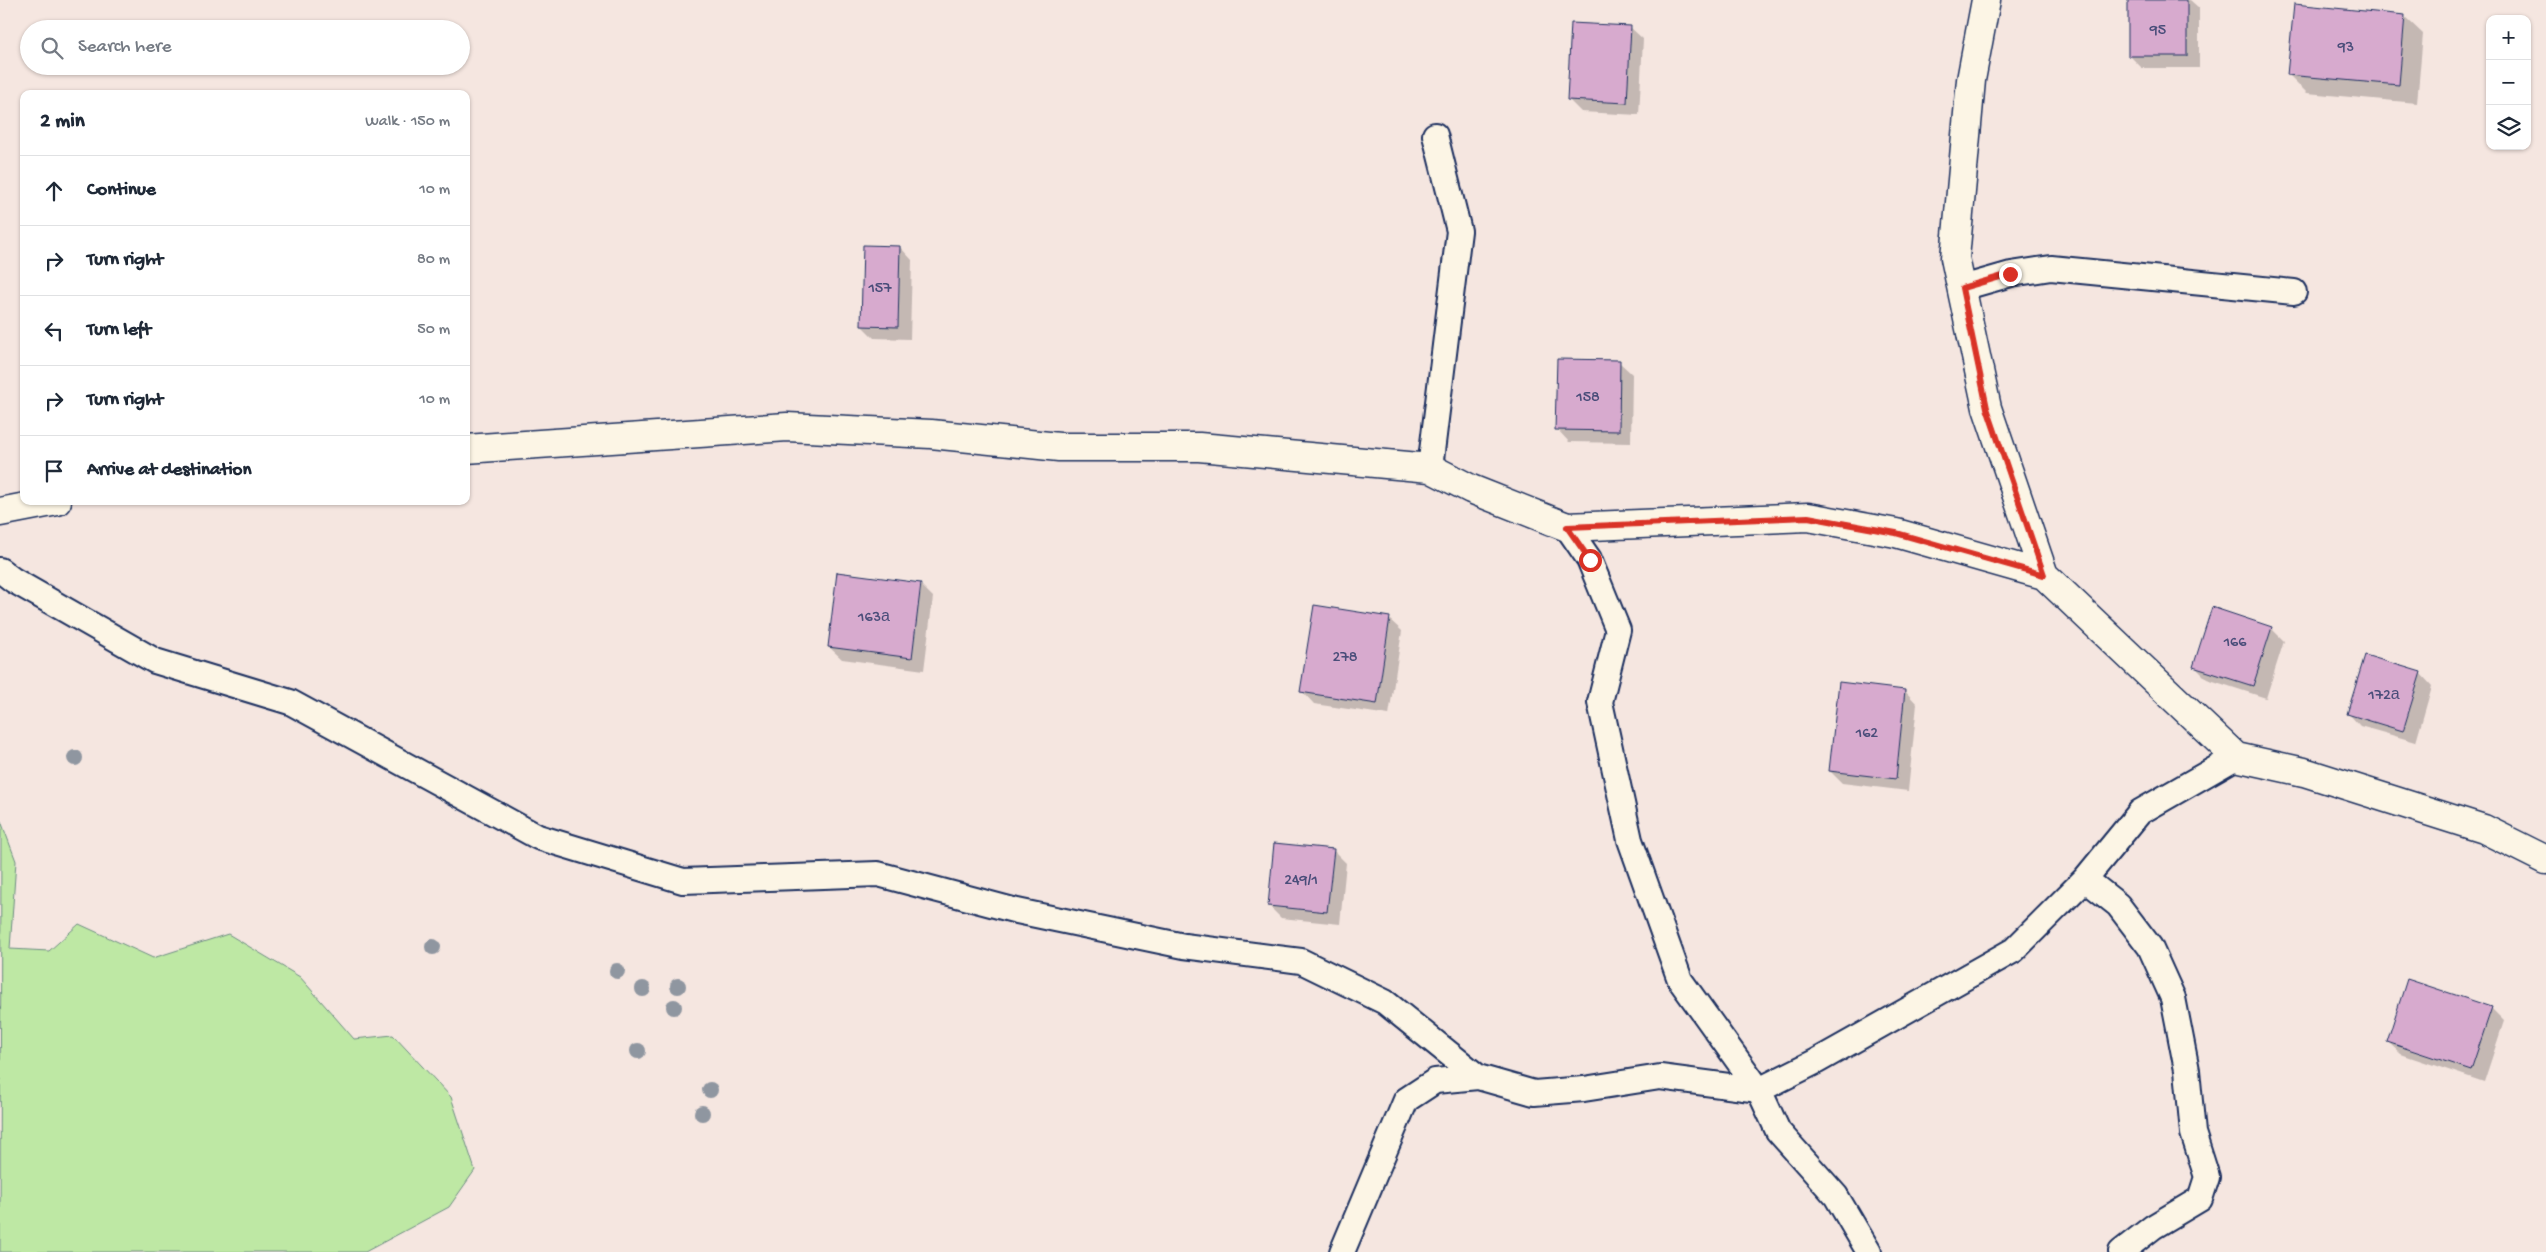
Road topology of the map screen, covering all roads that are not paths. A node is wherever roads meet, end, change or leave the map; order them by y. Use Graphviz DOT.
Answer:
graph roads {
  1 [pos="1986,0"];
  2 [pos="1435,136"];
  3 [pos="1962,288"];
  4 [pos="2294,292"];
  5 [pos="470,449"];
  6 [pos="1430,468"];
  7 [pos="36,505"];
  8 [pos="0,512"];
  9 [pos="1567,527"];
  10 [pos="0,570"];
  11 [pos="2044,575"];
  12 [pos="2236,757"];
  13 [pos="2546,860"];
  14 [pos="2085,879"];
  15 [pos="1478,1077"];
  16 [pos="1759,1090"];
  17 [pos="1342,1252"];
  18 [pos="1869,1252"];
  19 [pos="2121,1252"];
  1 -- 3 [label="street"];
  2 -- 6 [label="lane"];
  3 -- 4 [label="lane"];
  3 -- 11 [label="street"];
  5 -- 6 [label="street"];
  6 -- 9 [label="street"];
  7 -- 8 [label="street"];
  9 -- 11 [label="street"];
  9 -- 16 [label="lane"];
  10 -- 15 [label="lane"];
  11 -- 12 [label="street"];
  12 -- 13 [label="street"];
  12 -- 14 [label="lane"];
  14 -- 16 [label="lane"];
  14 -- 19 [label="lane"];
  15 -- 16 [label="lane"];
  15 -- 17 [label="lane"];
  16 -- 18 [label="lane"];
}
